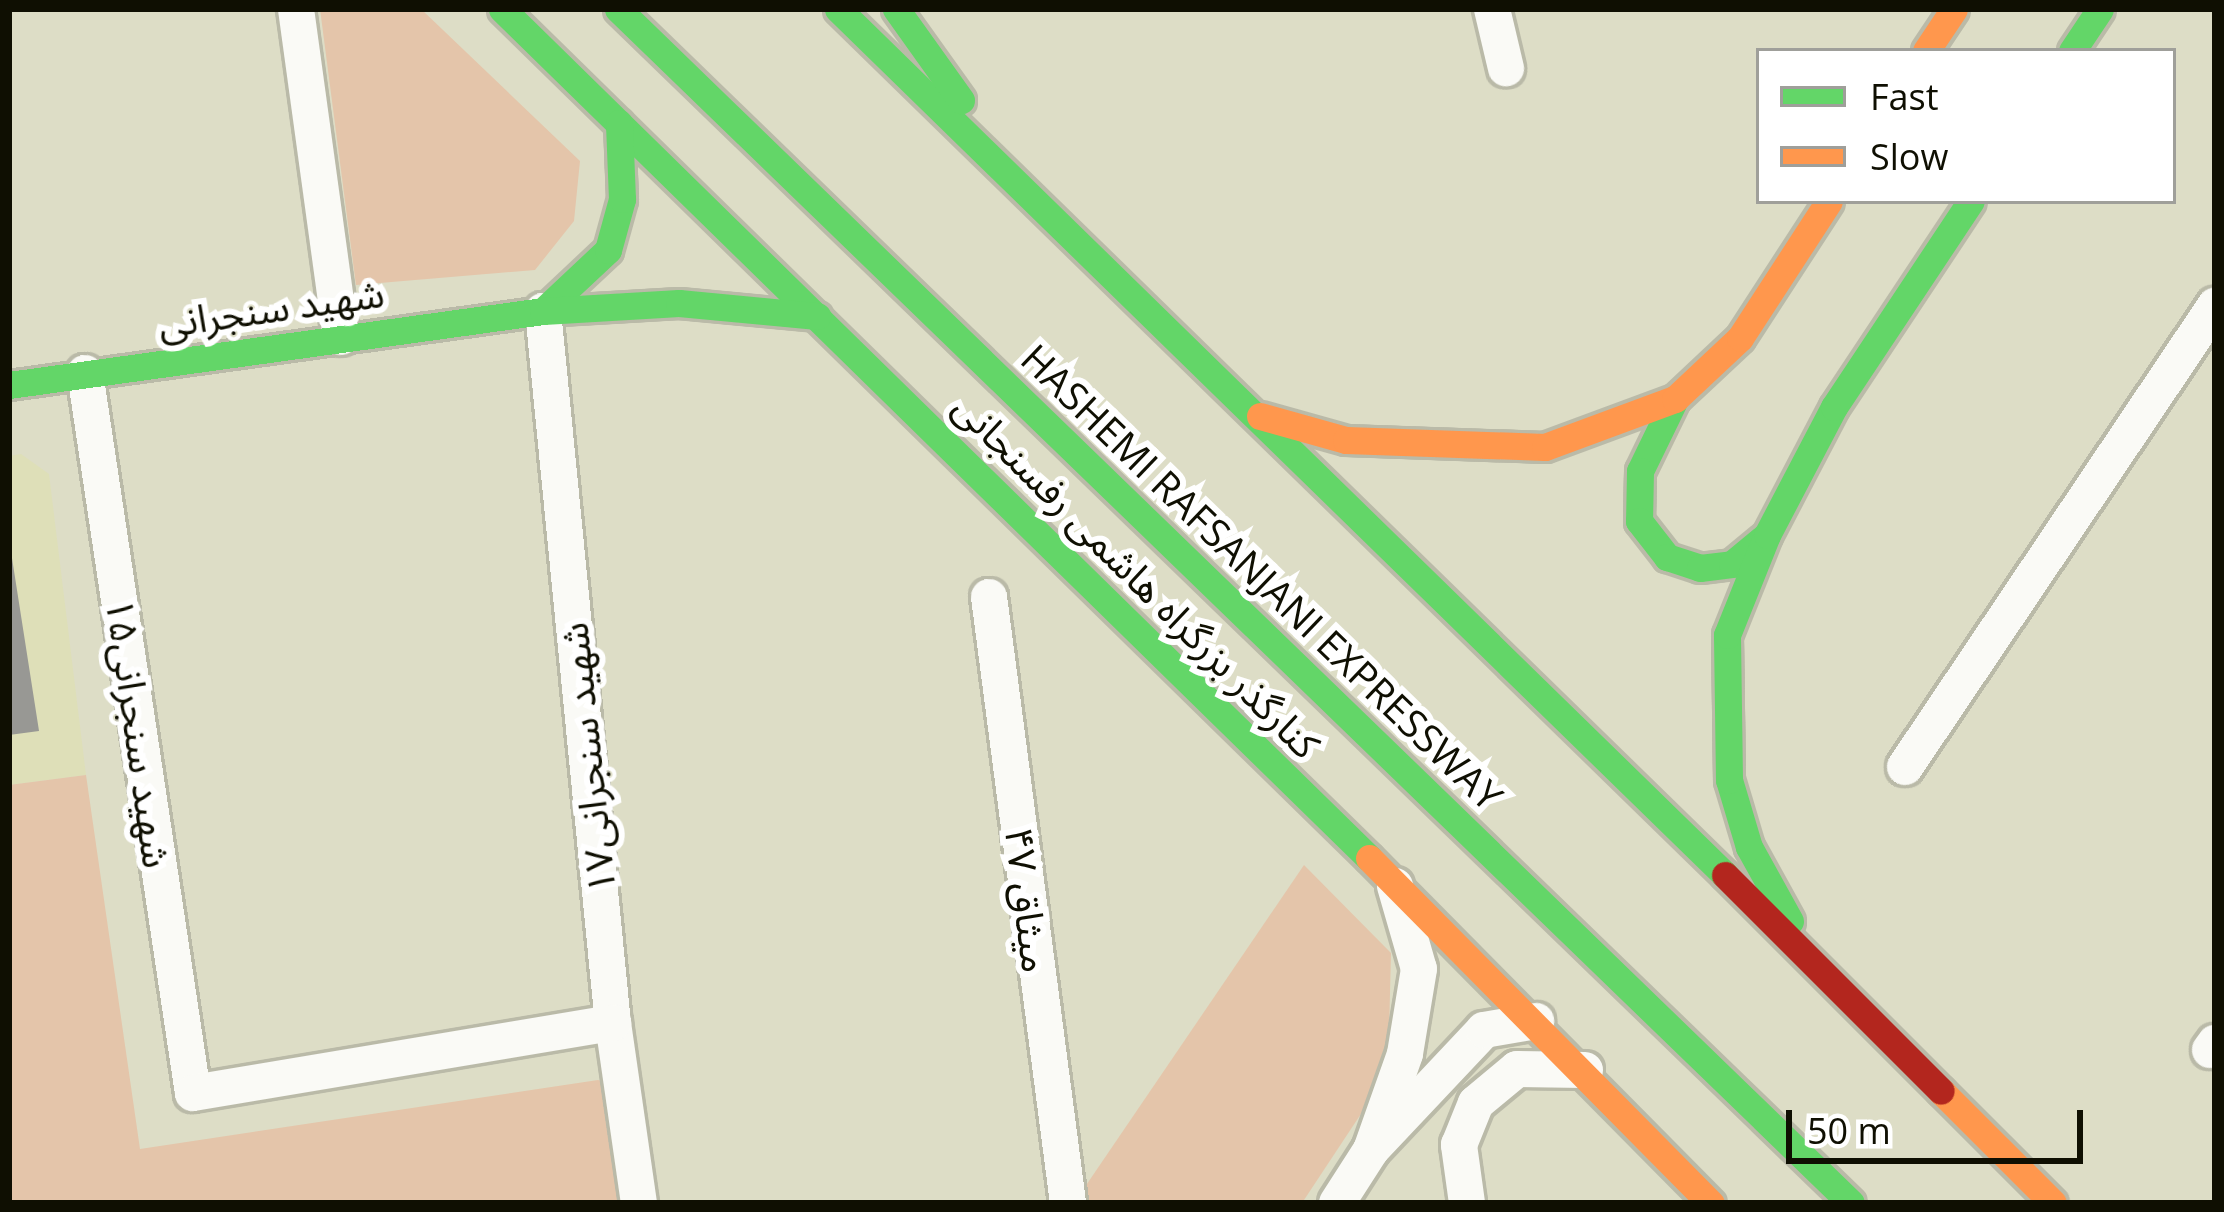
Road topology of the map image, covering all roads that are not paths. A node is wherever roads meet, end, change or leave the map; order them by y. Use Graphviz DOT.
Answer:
graph roads {
  1 [pos="296,9"];
  2 [pos="502,9"];
  3 [pos="618,9"];
  4 [pos="838,9"];
  5 [pos="896,9"];
  6 [pos="1492,9"];
  7 [pos="1954,9"];
  8 [pos="2100,9"];
  9 [pos="1928,48"];
  10 [pos="2074,48"];
  11 [pos="1506,68"];
  12 [pos="619,123"];
  13 [pos="1023,187"];
  14 [pos="1826,204"];
  15 [pos="1969,204"];
  16 [pos="2215,306"];
  17 [pos="543,311"];
  18 [pos="817,316"];
  19 [pos="341,338"];
  20 [pos="85,373"];
  21 [pos="9,385"];
  22 [pos="1675,399"];
  23 [pos="1260,416"];
  24 [pos="1767,535"];
  25 [pos="989,597"];
  26 [pos="1904,767"];
  27 [pos="1394,883"];
  28 [pos="1823,980"];
  29 [pos="1536,1021"];
  30 [pos="613,1023"];
  31 [pos="1586,1070"];
  32 [pos="1371,1150"];
  33 [pos="640,1203"];
  34 [pos="1068,1203"];
  35 [pos="1337,1203"];
  36 [pos="1467,1203"];
  37 [pos="1711,1203"];
  38 [pos="1851,1203"];
  39 [pos="2053,1203"];
  1 -- 19 [label="street"];
  2 -- 12 [label="main road, کنارگذر بزرگراه هاشمی رفسنجانی"];
  3 -- 38 [label="main road, HASHEMI RAFSANJANI EXPRESSWAY"];
  4 -- 13 [label="main road"];
  5 -- 13 [label="main road"];
  6 -- 11 [label="street"];
  7 -- 9 [label="main road"];
  8 -- 10 [label="main road"];
  12 -- 17 [label="main road"];
  12 -- 18 [label="main road, کنارگذر بزرگراه هاشمی رفسنجانی"];
  13 -- 23 [label="main road"];
  14 -- 22 [label="main road"];
  15 -- 24 [label="main road"];
  16 -- 26 [label="street"];
  17 -- 18 [label="main road, شهید سنجرانی"];
  17 -- 19 [label="main road, شهید سنجرانی"];
  17 -- 30 [label="street, شهید سنجرانی۱۷"];
  18 -- 27 [label="main road, کنارگذر بزرگراه هاشمی رفسنجانی"];
  19 -- 20 [label="main road, شهید سنجرانی"];
  20 -- 21 [label="main road, شهید سنجرانی"];
  20 -- 30 [label="street, شهید سنجرانی۱۵"];
  22 -- 23 [label="main road"];
  22 -- 24 [label="main road"];
  23 -- 28 [label="main road"];
  24 -- 28 [label="main road"];
  25 -- 34 [label="street, میثاق ۴۷"];
  27 -- 29 [label="main road, کنارگذر بزرگراه هاشمی رفسنجانی"];
  27 -- 32 [label="street"];
  28 -- 39 [label="main road"];
  29 -- 31 [label="main road, کنارگذر بزرگراه هاشمی رفسنجانی"];
  29 -- 32 [label="street"];
  30 -- 33 [label="street, شهید سنجرانی۱۷"];
  31 -- 36 [label="street"];
  31 -- 37 [label="main road, کنارگذر بزرگراه هاشمی رفسنجانی"];
  32 -- 35 [label="street"];
}
